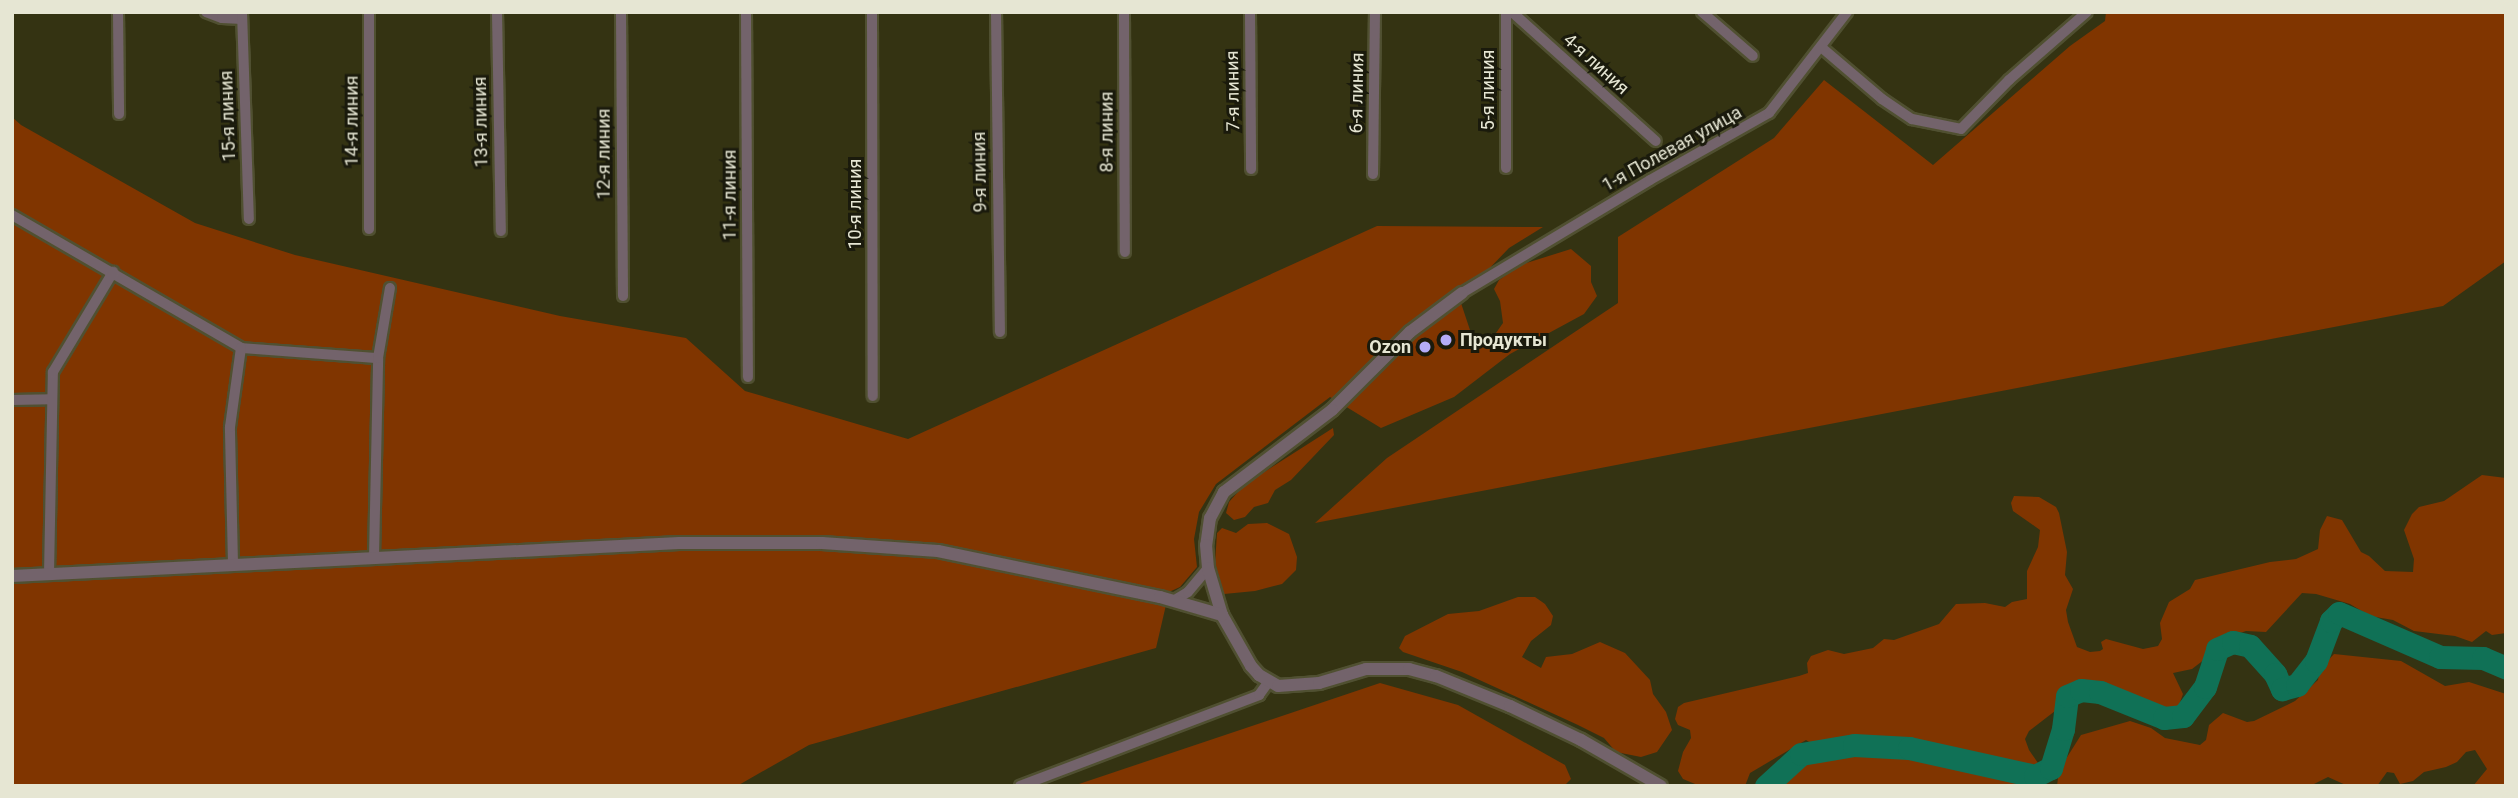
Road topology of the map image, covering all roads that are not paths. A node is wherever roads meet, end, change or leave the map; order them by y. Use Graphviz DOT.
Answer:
graph roads {
  1 [pos="118,12"];
  2 [pos="206,12"];
  3 [pos="369,12"];
  4 [pos="497,12"];
  5 [pos="621,12"];
  6 [pos="746,12"];
  7 [pos="872,12"];
  8 [pos="996,12"];
  9 [pos="1124,12"];
  10 [pos="1250,12"];
  11 [pos="1375,12"];
  12 [pos="1506,12"];
  13 [pos="1512,12"];
  14 [pos="1702,12"];
  15 [pos="1847,12"];
  16 [pos="2087,12"];
  17 [pos="242,15"];
  18 [pos="1821,47"];
  19 [pos="1753,56"];
  20 [pos="119,114"];
  21 [pos="1656,141"];
  22 [pos="1506,168"];
  23 [pos="1251,169"];
  24 [pos="1373,174"];
  25 [pos="12,215"];
  26 [pos="249,219"];
  27 [pos="369,229"];
  28 [pos="501,231"];
  29 [pos="1125,251"];
  30 [pos="113,272"];
  31 [pos="390,288"];
  32 [pos="1462,293"];
  33 [pos="623,296"];
  34 [pos="1000,332"];
  35 [pos="241,348"];
  36 [pos="378,358"];
  37 [pos="748,377"];
  38 [pos="873,396"];
  39 [pos="51,399"];
  40 [pos="12,400"];
  41 [pos="374,557"];
  42 [pos="233,564"];
  43 [pos="1208,568"];
  44 [pos="49,574"];
  45 [pos="12,576"];
  46 [pos="1173,601"];
  47 [pos="1222,615"];
  48 [pos="1269,681"];
  49 [pos="1020,786"];
  50 [pos="1661,786"];
  1 -- 20 [label="street"];
  2 -- 17 [label="street"];
  3 -- 27 [label="street, 14-я линия"];
  4 -- 28 [label="street, 13-я линия"];
  5 -- 33 [label="street, 12-я линия"];
  6 -- 37 [label="street, 11-я линия"];
  7 -- 38 [label="street, 10-я линия"];
  8 -- 34 [label="street, 9-я линия"];
  9 -- 29 [label="street, 8-я линия"];
  10 -- 23 [label="street, 7-я линия"];
  11 -- 24 [label="street, 6-я линия"];
  12 -- 22 [label="street, 5-я линия"];
  13 -- 21 [label="street, 4-я линия"];
  14 -- 19 [label="street"];
  15 -- 18 [label="street, 1-я Полевая улица"];
  16 -- 18 [label="street"];
  17 -- 26 [label="street, 15-я линия"];
  18 -- 32 [label="street, 1-я Полевая улица"];
  25 -- 30 [label="street"];
  30 -- 35 [label="street"];
  30 -- 39 [label="street"];
  31 -- 36 [label="street"];
  32 -- 43 [label="street"];
  35 -- 36 [label="street"];
  35 -- 42 [label="street"];
  36 -- 41 [label="street"];
  39 -- 40 [label="street"];
  39 -- 44 [label="street"];
  41 -- 42 [label="street"];
  41 -- 46 [label="street"];
  42 -- 44 [label="street"];
  43 -- 46 [label="street"];
  43 -- 47 [label="street"];
  44 -- 45 [label="street"];
  46 -- 47 [label="street"];
  47 -- 48 [label="street"];
  48 -- 49 [label="street"];
  48 -- 50 [label="street"];
}
